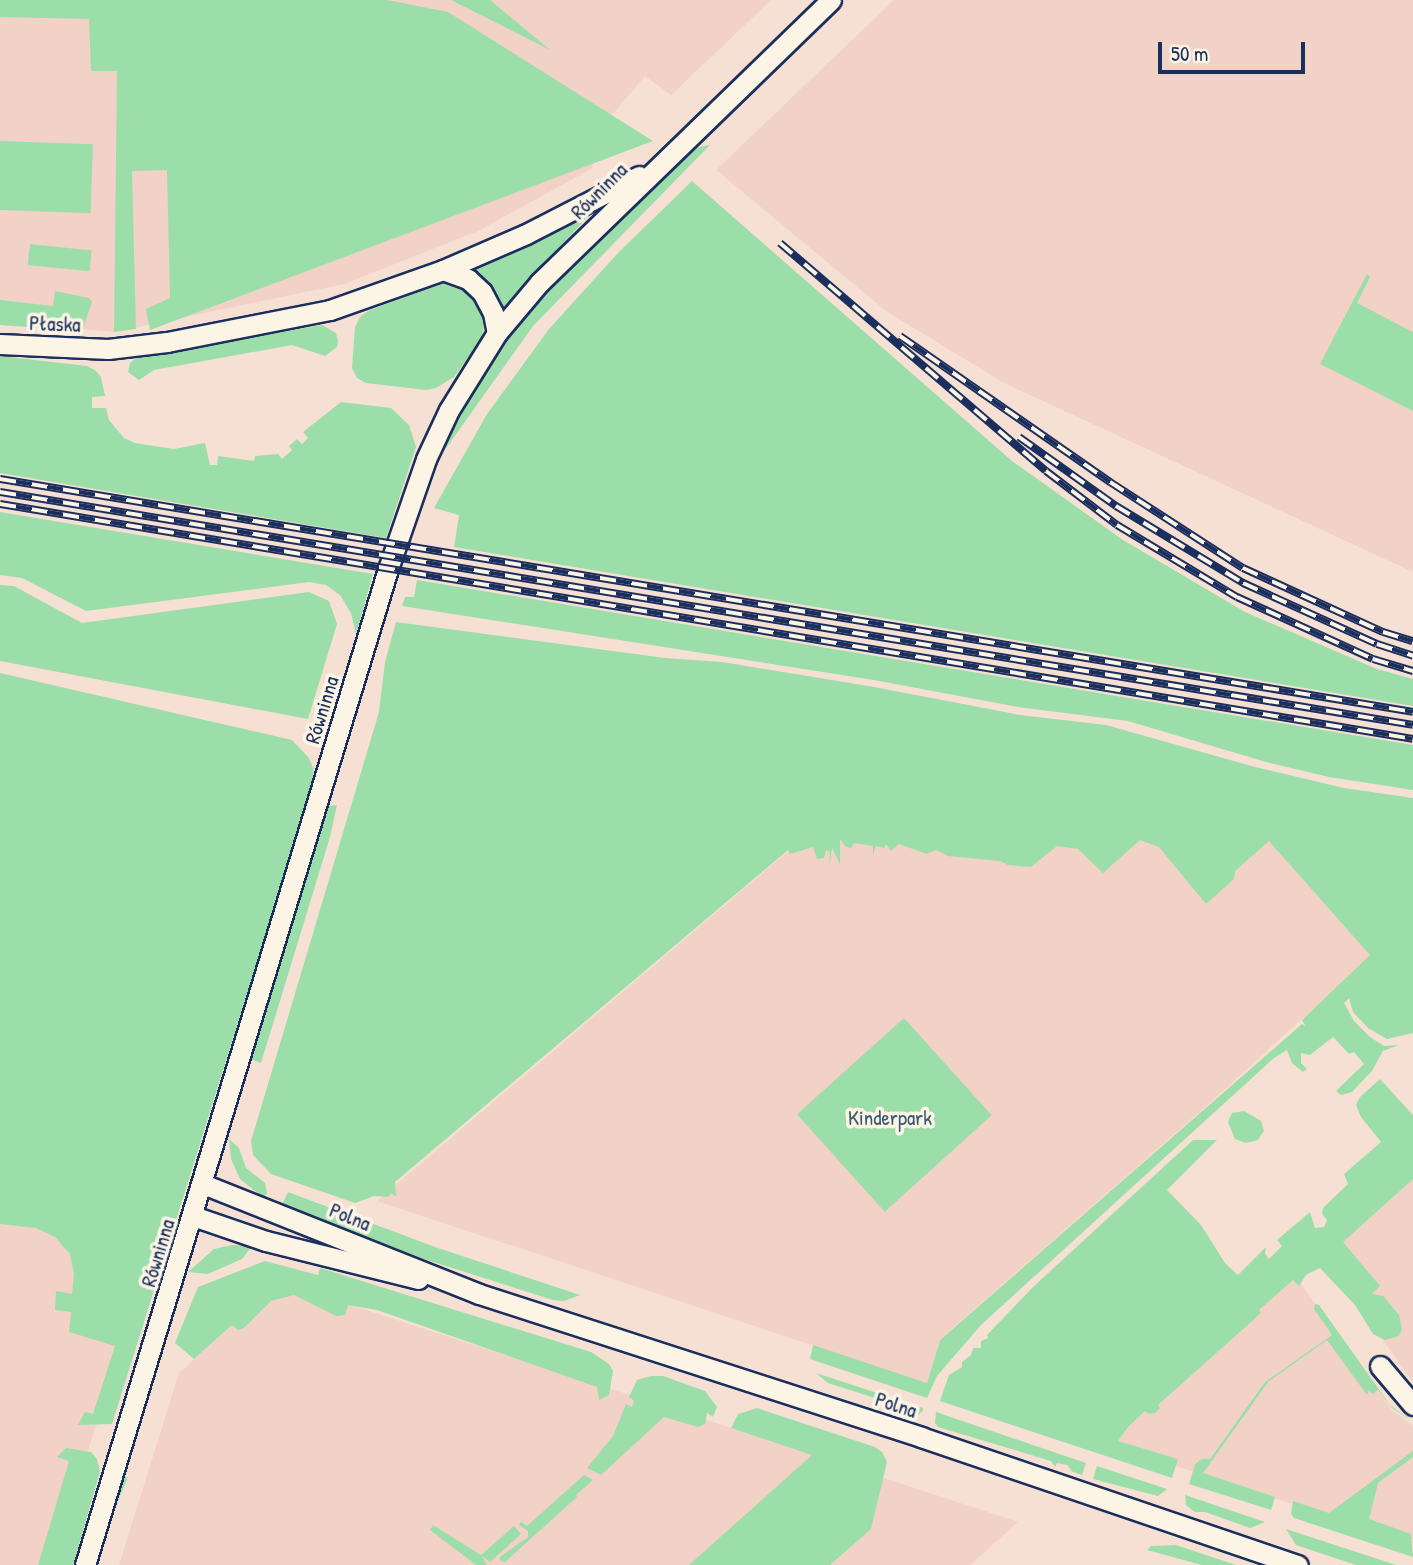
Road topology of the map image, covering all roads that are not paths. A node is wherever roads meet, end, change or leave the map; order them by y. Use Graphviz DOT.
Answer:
graph roads {
  1 [pos="831,0"];
  2 [pos="656,167"];
  3 [pos="443,270"];
  4 [pos="497,333"];
  5 [pos="0,344"];
  6 [pos="203,1184"];
  7 [pos="193,1216"];
  8 [pos="479,1294"];
  9 [pos="1380,1366"];
  10 [pos="1413,1405"];
  11 [pos="85,1565"];
  12 [pos="1298,1565"];
  1 -- 2 [label="street, Równinna"];
  2 -- 3 [label="street, Płaska"];
  2 -- 4 [label="street, Równinna"];
  3 -- 4 [label="street"];
  3 -- 5 [label="street, Płaska"];
  4 -- 6 [label="street, Równinna"];
  6 -- 7 [label="street, Równinna"];
  6 -- 8 [label="street, Polna"];
  7 -- 8 [label="street, Polna"];
  7 -- 11 [label="street, Równinna"];
  8 -- 12 [label="street, Polna"];
  9 -- 10 [label="street"];
}
